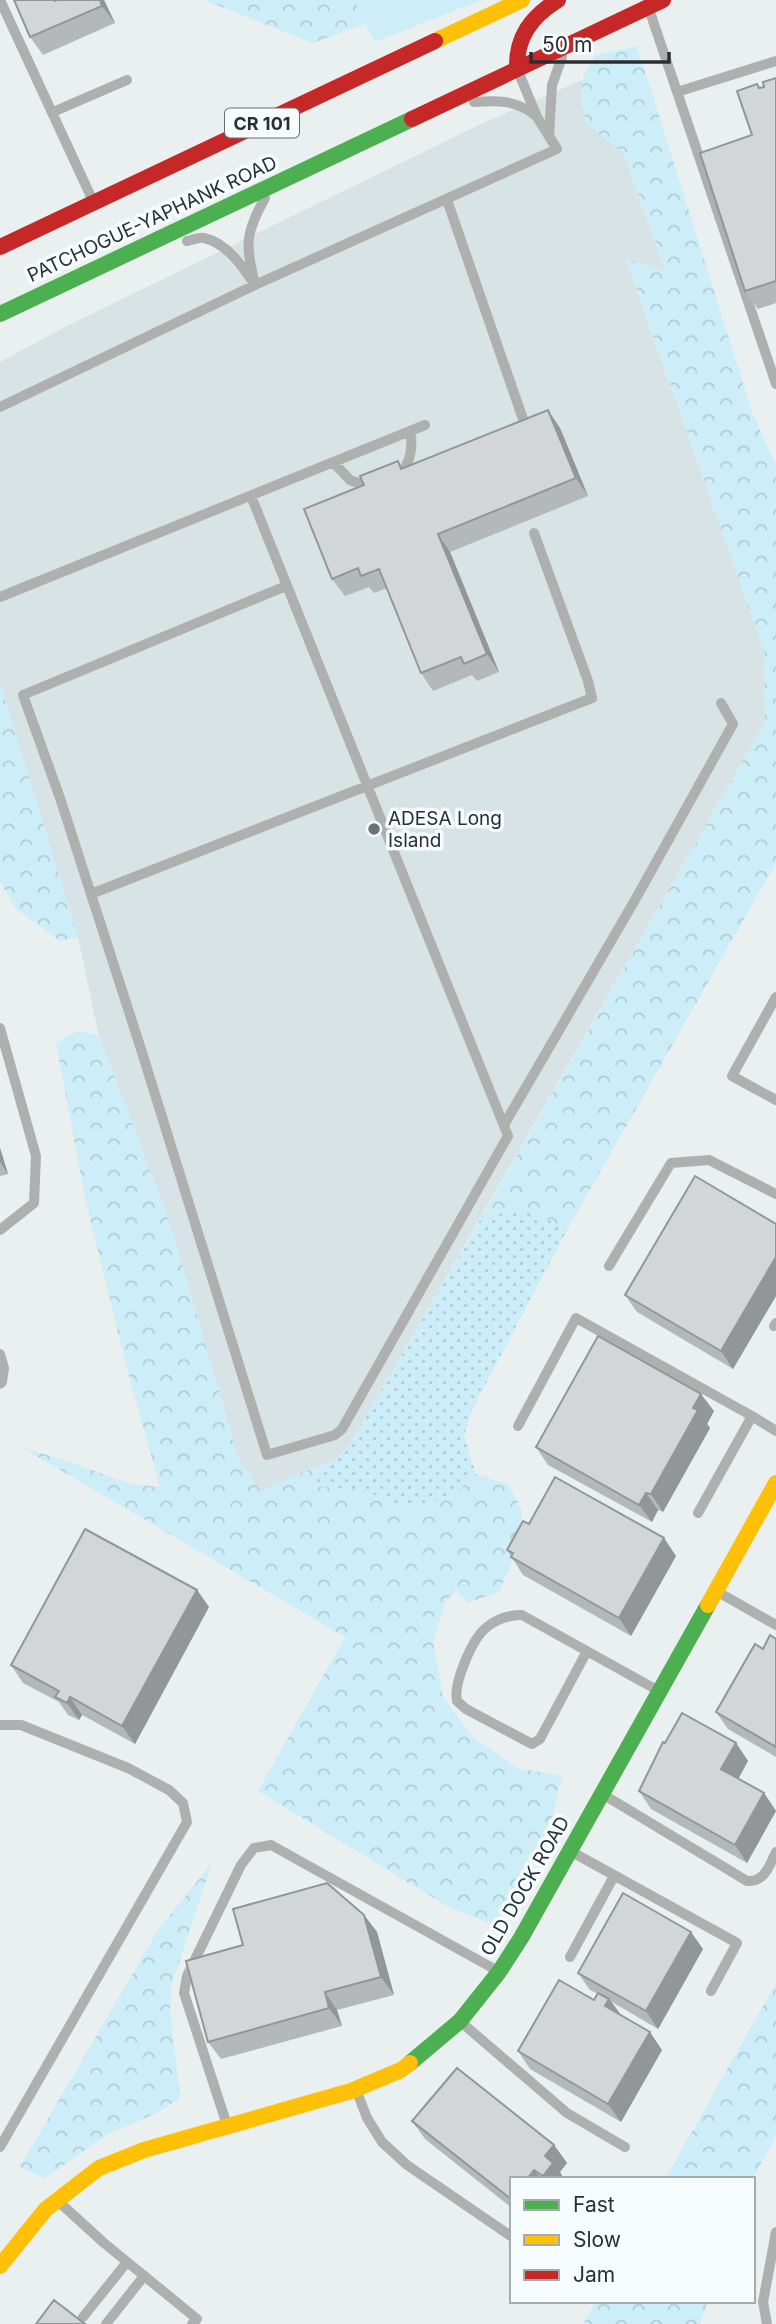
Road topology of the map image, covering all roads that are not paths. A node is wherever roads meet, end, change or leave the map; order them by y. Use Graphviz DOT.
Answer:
graph roads {
  1 [pos="0,0"];
  2 [pos="522,0"];
  3 [pos="558,0"];
  4 [pos="656,3"];
  5 [pos="542,11"];
  6 [pos="564,46"];
  7 [pos="776,61"];
  8 [pos="517,69"];
  9 [pos="127,80"];
  10 [pos="677,92"];
  11 [pos="437,106"];
  12 [pos="52,112"];
  13 [pos="537,117"];
  14 [pos="549,136"];
  15 [pos="272,186"];
  16 [pos="447,200"];
  17 [pos="94,203"];
  18 [pos="1,246"];
  19 [pos="132,251"];
  20 [pos="255,285"];
  21 [pos="0,314"];
  22 [pos="776,384"];
  23 [pos="0,407"];
  24 [pos="524,422"];
  25 [pos="425,425"];
  26 [pos="411,431"];
  27 [pos="333,462"];
  28 [pos="400,474"];
  29 [pos="366,486"];
  30 [pos="251,496"];
  31 [pos="534,533"];
  32 [pos="286,586"];
  33 [pos="0,597"];
  34 [pos="721,703"];
  35 [pos="366,786"];
  36 [pos="91,894"];
  37 [pos="776,997"];
  38 [pos="0,1028"];
  39 [pos="776,1100"];
  40 [pos="504,1125"];
  41 [pos="776,1194"];
  42 [pos="0,1230"];
  43 [pos="609,1266"];
  44 [pos="0,1354"];
  45 [pos="0,1384"];
  46 [pos="751,1416"];
  47 [pos="517,1426"];
  48 [pos="776,1431"];
  49 [pos="776,1483"];
  50 [pos="698,1513"];
  51 [pos="715,1591"];
  52 [pos="776,1625"];
  53 [pos="587,1651"];
  54 [pos="659,1692"];
  55 [pos="0,1725"];
  56 [pos="602,1794"];
  57 [pos="570,1851"];
  58 [pos="776,1852"];
  59 [pos="614,1875"];
  60 [pos="570,1957"];
  61 [pos="499,1972"];
  62 [pos="711,1990"];
  63 [pos="460,2021"];
  64 [pos="356,2089"];
  65 [pos="227,2127"];
  66 [pos="0,2147"];
  67 [pos="625,2147"];
  68 [pos="57,2200"];
  69 [pos="776,2232"];
  70 [pos="510,2236"];
  71 [pos="127,2262"];
  72 [pos="0,2266"];
  73 [pos="144,2276"];
  74 [pos="83,2317"];
  75 [pos="106,2324"];
  76 [pos="192,2324"];
  77 [pos="767,2324"];
  1 -- 12 [label="lane"];
  2 -- 17 [label="main road, PATCHOGUE-YAPHANK ROAD / CR 101"];
  3 -- 5 [label="main road"];
  4 -- 6 [label="main road, PATCHOGUE-YAPHANK ROAD"];
  4 -- 10 [label="lane"];
  5 -- 6 [label="main road"];
  5 -- 8 [label="main road"];
  6 -- 8 [label="main road, PATCHOGUE-YAPHANK ROAD"];
  6 -- 14 [label="lane"];
  7 -- 10 [label="lane"];
  8 -- 11 [label="main road, PATCHOGUE-YAPHANK ROAD"];
  8 -- 13 [label="lane"];
  9 -- 12 [label="lane"];
  10 -- 22 [label="lane"];
  11 -- 13 [label="lane"];
  11 -- 15 [label="main road, PATCHOGUE-YAPHANK ROAD"];
  12 -- 17 [label="lane"];
  13 -- 14 [label="lane"];
  14 -- 16 [label="lane"];
  15 -- 19 [label="main road, PATCHOGUE-YAPHANK ROAD"];
  15 -- 20 [label="lane"];
  16 -- 20 [label="lane"];
  16 -- 24 [label="lane"];
  17 -- 18 [label="main road, PATCHOGUE-YAPHANK ROAD / CR 101"];
  19 -- 20 [label="lane"];
  19 -- 21 [label="main road, PATCHOGUE-YAPHANK ROAD"];
  20 -- 23 [label="lane"];
  25 -- 26 [label="lane"];
  26 -- 27 [label="lane"];
  26 -- 28 [label="lane"];
  27 -- 29 [label="lane"];
  27 -- 30 [label="lane"];
  30 -- 32 [label="lane"];
  30 -- 33 [label="lane"];
  31 -- 35 [label="lane"];
  32 -- 35 [label="lane"];
  32 -- 36 [label="lane"];
  34 -- 40 [label="lane"];
  35 -- 36 [label="lane"];
  35 -- 40 [label="lane"];
  36 -- 40 [label="lane"];
  37 -- 39 [label="lane"];
  38 -- 42 [label="lane"];
  41 -- 43 [label="lane"];
  44 -- 45 [label="lane"];
  46 -- 47 [label="lane"];
  46 -- 48 [label="lane"];
  46 -- 50 [label="lane"];
  49 -- 51 [label="main road, OLD DOCK ROAD"];
  51 -- 52 [label="lane"];
  51 -- 54 [label="main road, OLD DOCK ROAD"];
  53 -- 53 [label="lane"];
  53 -- 54 [label="lane"];
  54 -- 56 [label="main road, OLD DOCK ROAD"];
  55 -- 66 [label="lane"];
  56 -- 57 [label="main road, OLD DOCK ROAD"];
  56 -- 58 [label="lane"];
  57 -- 59 [label="lane"];
  57 -- 61 [label="main road, OLD DOCK ROAD"];
  59 -- 60 [label="lane"];
  59 -- 62 [label="lane"];
  61 -- 63 [label="main road, OLD DOCK ROAD"];
  61 -- 65 [label="lane"];
  63 -- 64 [label="main road, OLD DOCK ROAD"];
  63 -- 67 [label="lane"];
  64 -- 65 [label="main road, OLD DOCK ROAD"];
  64 -- 70 [label="lane"];
  65 -- 68 [label="main road, OLD DOCK ROAD"];
  68 -- 71 [label="lane"];
  68 -- 72 [label="main road, OLD DOCK ROAD"];
  69 -- 77 [label="lane"];
  71 -- 73 [label="lane"];
  71 -- 74 [label="lane"];
  73 -- 75 [label="lane"];
  73 -- 76 [label="lane"];
}
